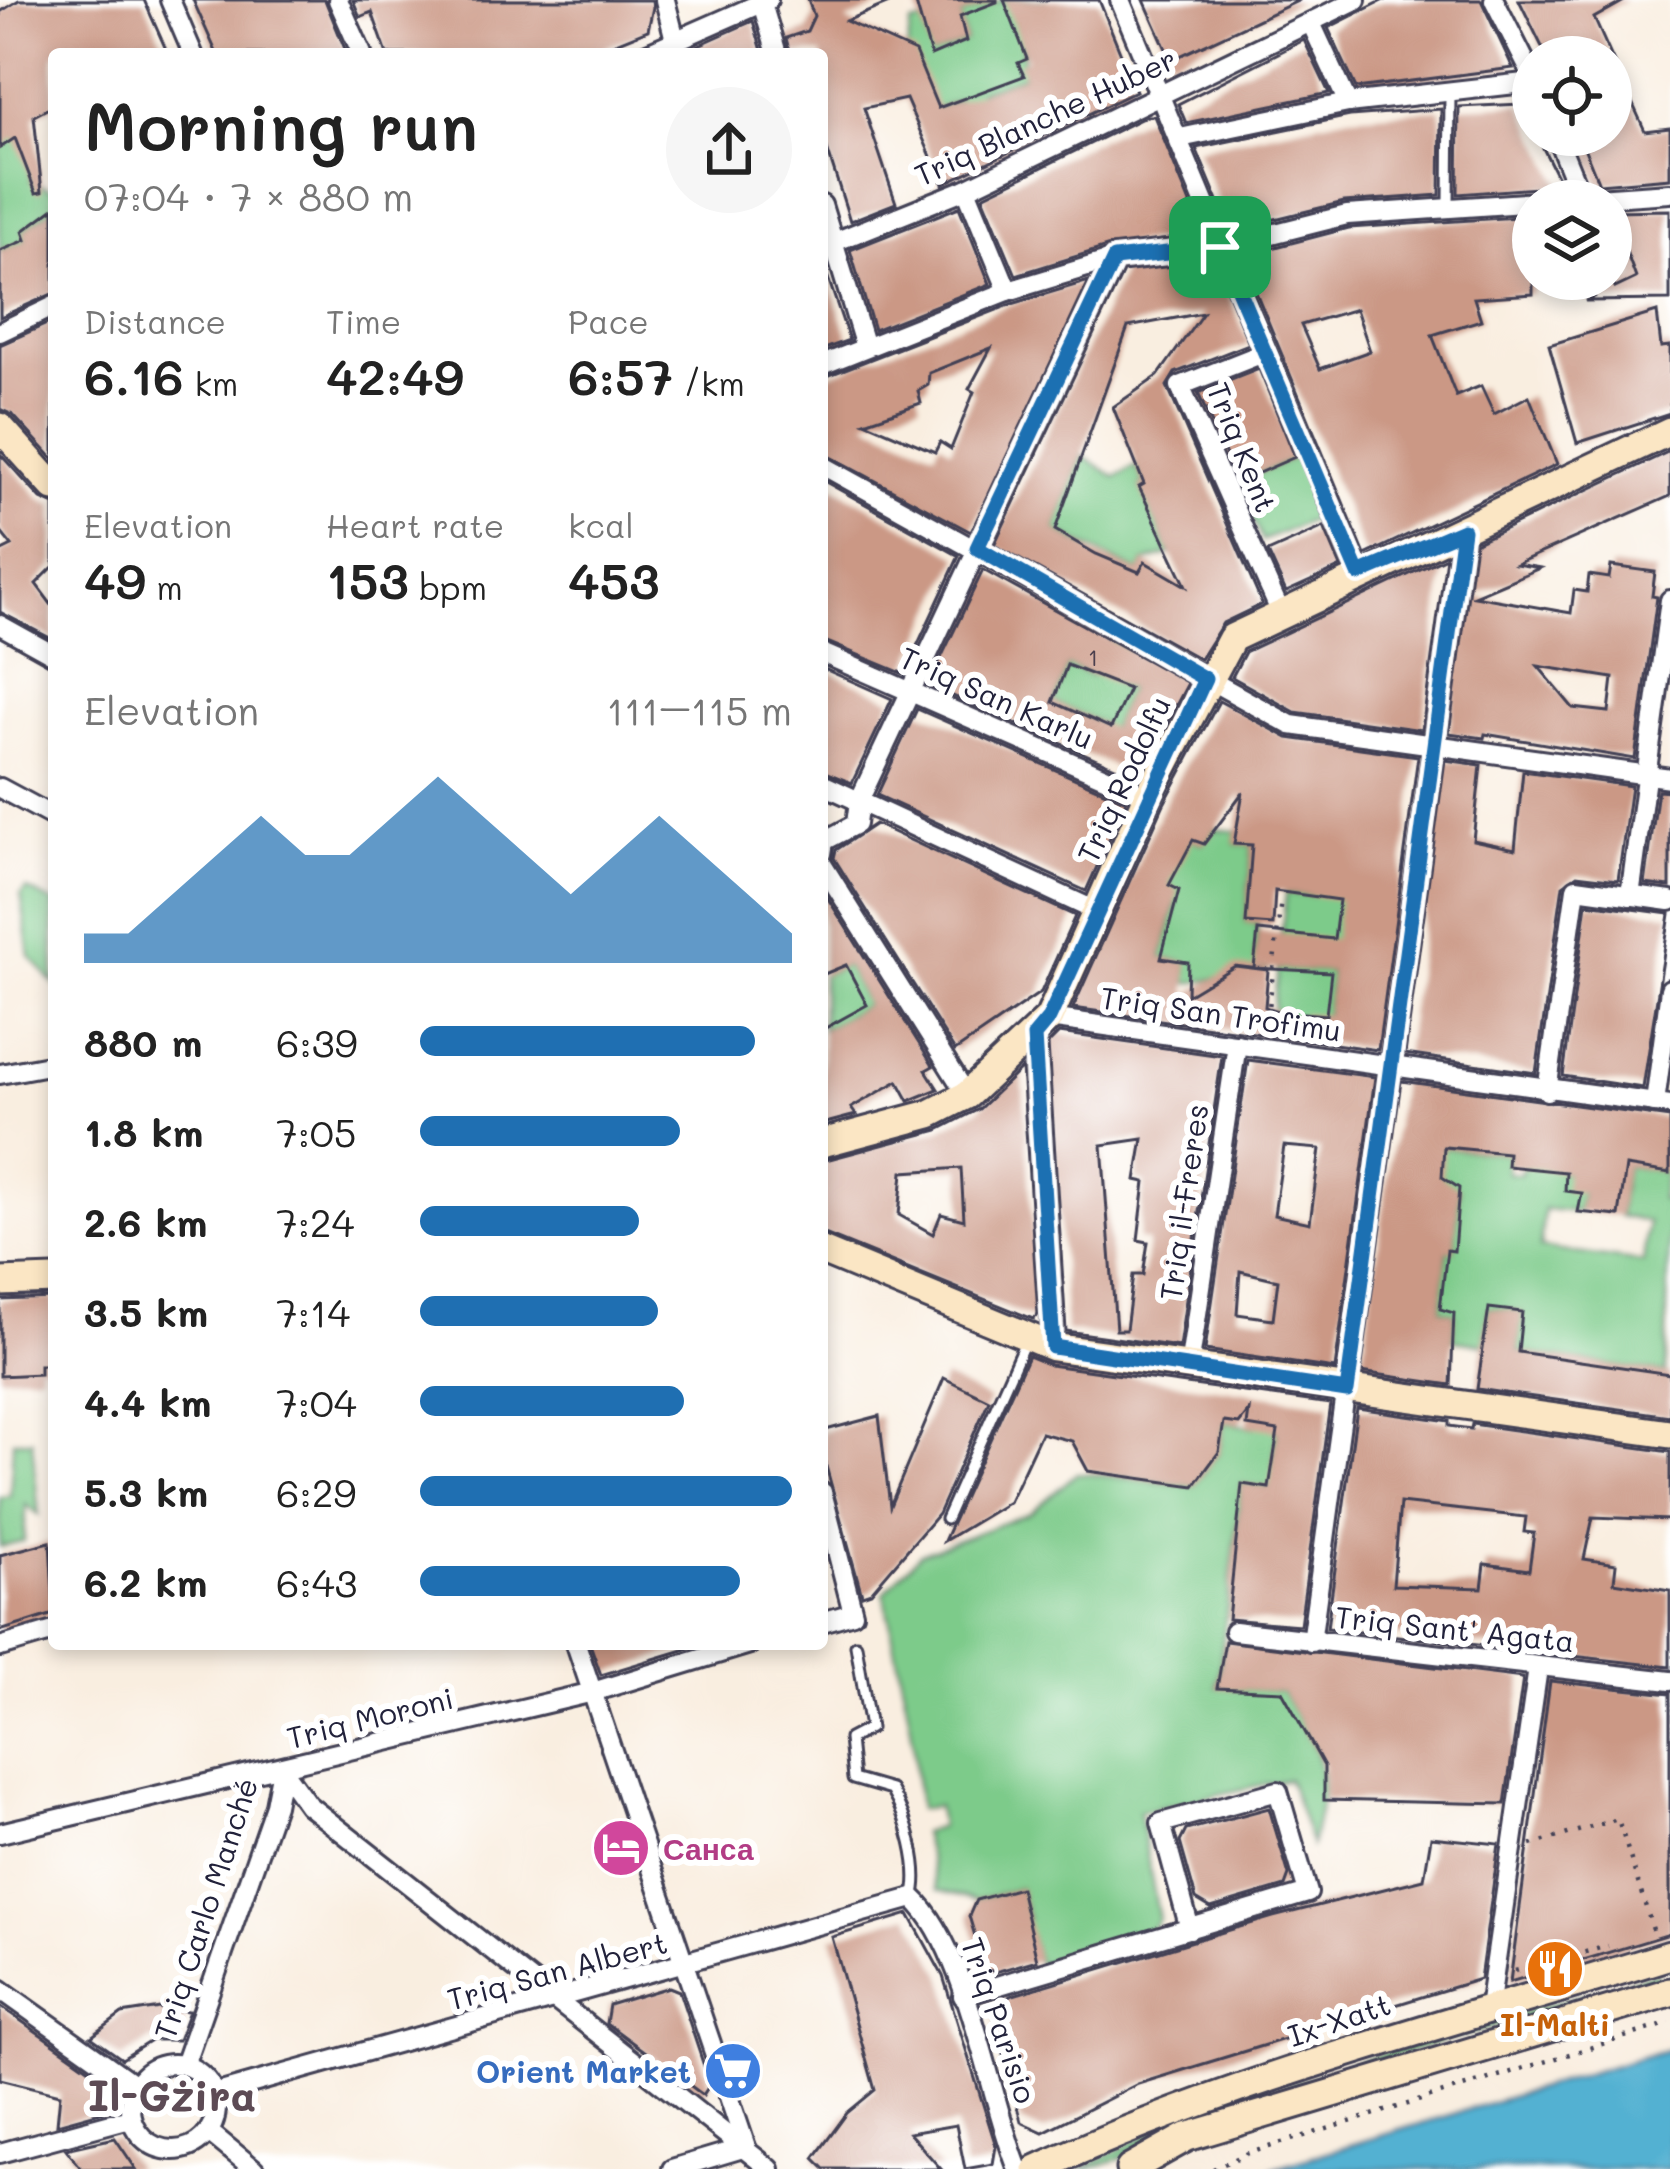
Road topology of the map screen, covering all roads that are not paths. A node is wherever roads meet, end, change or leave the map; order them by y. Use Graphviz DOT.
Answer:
graph roads {
  1 [pos="170,0"];
  2 [pos="338,0"];
  3 [pos="665,0"];
  4 [pos="1120,0"];
  5 [pos="1356,0"];
  6 [pos="1494,0"];
  7 [pos="764,1"];
  8 [pos="1311,22"];
  9 [pos="1512,37"];
  10 [pos="675,40"];
  11 [pos="191,48"];
  12 [pos="359,48"];
  13 [pos="658,48"];
  14 [pos="776,48"];
  15 [pos="1512,83"];
  16 [pos="1450,92"];
  17 [pos="1160,96"];
  18 [pos="1348,103"];
  19 [pos="1180,138"];
  20 [pos="966,189"];
  21 [pos="1670,193"];
  22 [pos="1632,196"];
  23 [pos="1512,202"];
  24 [pos="1449,204"];
  25 [pos="828,245"];
  26 [pos="1220,247"];
  27 [pos="1114,259"];
  28 [pos="1008,291"];
  29 [pos="48,310"];
  30 [pos="0,332"];
  31 [pos="865,347"];
  32 [pos="1266,352"];
  33 [pos="828,362"];
  34 [pos="0,427"];
  35 [pos="1670,431"];
  36 [pos="828,468"];
  37 [pos="48,480"];
  38 [pos="1463,530"];
  39 [pos="977,548"];
  40 [pos="1359,574"];
  41 [pos="1670,600"];
  42 [pos="1280,611"];
  43 [pos="0,625"];
  44 [pos="48,652"];
  45 [pos="828,656"];
  46 [pos="1205,679"];
  47 [pos="910,692"];
  48 [pos="1430,747"];
  49 [pos="1646,774"];
  50 [pos="1670,778"];
  51 [pos="828,787"];
  52 [pos="0,788"];
  53 [pos="1148,796"];
  54 [pos="859,801"];
  55 [pos="48,814"];
  56 [pos="828,839"];
  57 [pos="828,874"];
  58 [pos="1630,896"];
  59 [pos="1670,901"];
  60 [pos="1098,912"];
  61 [pos="1670,989"];
  62 [pos="1041,1027"];
  63 [pos="1237,1044"];
  64 [pos="48,1065"];
  65 [pos="1388,1069"];
  66 [pos="0,1074"];
  67 [pos="1547,1091"];
  68 [pos="967,1095"];
  69 [pos="1663,1104"];
  70 [pos="828,1141"];
  71 [pos="828,1254"];
  72 [pos="48,1280"];
  73 [pos="0,1282"];
  74 [pos="1040,1342"];
  75 [pos="1189,1368"];
  76 [pos="1347,1391"];
  77 [pos="1670,1434"];
  78 [pos="828,1515"];
  79 [pos="946,1519"];
  80 [pos="828,1620"];
  81 [pos="1234,1631"];
  82 [pos="48,1633"];
  83 [pos="1311,1642"];
  84 [pos="856,1645"];
  85 [pos="0,1647"];
  86 [pos="578,1650"];
  87 [pos="731,1650"];
  88 [pos="1538,1668"];
  89 [pos="1670,1681"];
  90 [pos="589,1693"];
  91 [pos="282,1769"];
  92 [pos="0,1833"];
  93 [pos="913,1898"];
  94 [pos="1190,1929"];
  95 [pos="1661,1945"];
  96 [pos="682,1967"];
  97 [pos="0,1989"];
  98 [pos="1670,1992"];
  99 [pos="963,1996"];
  100 [pos="559,2001"];
  101 [pos="1489,2008"];
  102 [pos="184,2065"];
  103 [pos="132,2101"];
  104 [pos="213,2113"];
  105 [pos="156,2147"];
  106 [pos="746,2147"];
  107 [pos="0,2153"];
  108 [pos="148,2169"];
  109 [pos="254,2169"];
  110 [pos="672,2169"];
  111 [pos="770,2169"];
  112 [pos="1018,2169"];
  113 [pos="1036,2169"];
  114 [pos="1130,2169"];
  1 -- 11 [label="street"];
  2 -- 12 [label="street"];
  3 -- 10 [label="street"];
  4 -- 17 [label="street"];
  5 -- 8 [label="street, Triq Blanche Huber"];
  6 -- 9 [label="street"];
  7 -- 10 [label="street"];
  7 -- 14 [label="street"];
  8 -- 17 [label="street, Triq Blanche Huber"];
  8 -- 18 [label="street"];
  10 -- 13 [label="street"];
  15 -- 16 [label="street"];
  16 -- 18 [label="street"];
  16 -- 24 [label="lane"];
  17 -- 19 [label="street"];
  17 -- 20 [label="street, Triq Blanche Huber"];
  18 -- 19 [label="street"];
  19 -- 26 [label="street"];
  20 -- 25 [label="street, Triq Blanche Huber"];
  20 -- 28 [label="street"];
  21 -- 22 [label="street"];
  23 -- 24 [label="street"];
  24 -- 26 [label="street"];
  25 -- 31 [label="street"];
  26 -- 27 [label="street"];
  26 -- 32 [label="street"];
  27 -- 28 [label="street"];
  27 -- 39 [label="street"];
  28 -- 31 [label="street"];
  29 -- 30 [label="street"];
  31 -- 33 [label="street"];
  32 -- 40 [label="street"];
  32 -- 42 [label="street, Triq Kent"];
  34 -- 37 [label="street"];
  35 -- 38 [label="street, Triq Rodolfu"];
  36 -- 39 [label="street"];
  38 -- 40 [label="street, Triq Rodolfu"];
  38 -- 48 [label="street"];
  39 -- 46 [label="street"];
  39 -- 47 [label="street"];
  40 -- 42 [label="street, Triq Rodolfu"];
  41 -- 49 [label="street"];
  42 -- 46 [label="street, Triq Rodolfu"];
  43 -- 44 [label="street"];
  45 -- 47 [label="street, Triq San Karlu"];
  46 -- 48 [label="street"];
  46 -- 53 [label="street, Triq Rodolfu"];
  47 -- 53 [label="street, Triq San Karlu"];
  47 -- 54 [label="street"];
  48 -- 49 [label="street"];
  48 -- 65 [label="street"];
  49 -- 50 [label="street"];
  49 -- 58 [label="street"];
  51 -- 54 [label="street"];
  52 -- 55 [label="street"];
  53 -- 60 [label="street, Triq Rodolfu"];
  54 -- 56 [label="street"];
  54 -- 60 [label="street"];
  57 -- 68 [label="street"];
  58 -- 59 [label="street"];
  58 -- 67 [label="street"];
  60 -- 62 [label="street, Triq Rodolfu"];
  61 -- 69 [label="street"];
  62 -- 63 [label="street, Triq San Trofimu"];
  62 -- 68 [label="street, Triq Rodolfu"];
  62 -- 74 [label="street"];
  63 -- 65 [label="street, Triq San Trofimu"];
  63 -- 75 [label="street, Triq il-Freres"];
  64 -- 66 [label="street"];
  65 -- 67 [label="street, Triq San Trofimu"];
  65 -- 76 [label="street"];
  67 -- 69 [label="street, Triq San Trofimu"];
  68 -- 70 [label="street, Triq Rodolfu"];
  71 -- 74 [label="street"];
  72 -- 73 [label="street"];
  74 -- 75 [label="street"];
  74 -- 79 [label="lane"];
  75 -- 76 [label="street"];
  76 -- 77 [label="street"];
  76 -- 83 [label="street"];
  78 -- 80 [label="street"];
  81 -- 83 [label="street, Triq Sant' Agata"];
  82 -- 85 [label="street"];
  83 -- 88 [label="street, Triq Sant' Agata"];
  84 -- 93 [label="lane"];
  86 -- 90 [label="street"];
  87 -- 90 [label="street, Triq Moroni"];
  88 -- 89 [label="street, Triq Sant' Agata"];
  88 -- 101 [label="street"];
  90 -- 91 [label="street, Triq Moroni"];
  90 -- 96 [label="street"];
  91 -- 92 [label="street, Triq Moroni"];
  91 -- 100 [label="street"];
  91 -- 102 [label="street, Triq Carlo Manché"];
  93 -- 96 [label="street, Triq San Albert"];
  93 -- 99 [label="street, Triq Parisio"];
  94 -- 94 [label="street"];
  94 -- 99 [label="street"];
  95 -- 101 [label="street, Ix-Xatt"];
  96 -- 100 [label="street, Triq San Albert"];
  96 -- 106 [label="street"];
  97 -- 103 [label="street"];
  98 -- 114 [label="street"];
  99 -- 112 [label="street, Triq Parisio"];
  100 -- 104 [label="street, Triq San Albert"];
  100 -- 106 [label="street"];
  101 -- 113 [label="street, Ix-Xatt"];
  102 -- 103 [label="street"];
  102 -- 104 [label="street"];
  103 -- 105 [label="street"];
  103 -- 107 [label="street"];
  104 -- 105 [label="street, Triq San Albert"];
  104 -- 109 [label="street"];
  105 -- 108 [label="street"];
  106 -- 110 [label="street"];
  106 -- 111 [label="street"];
}
